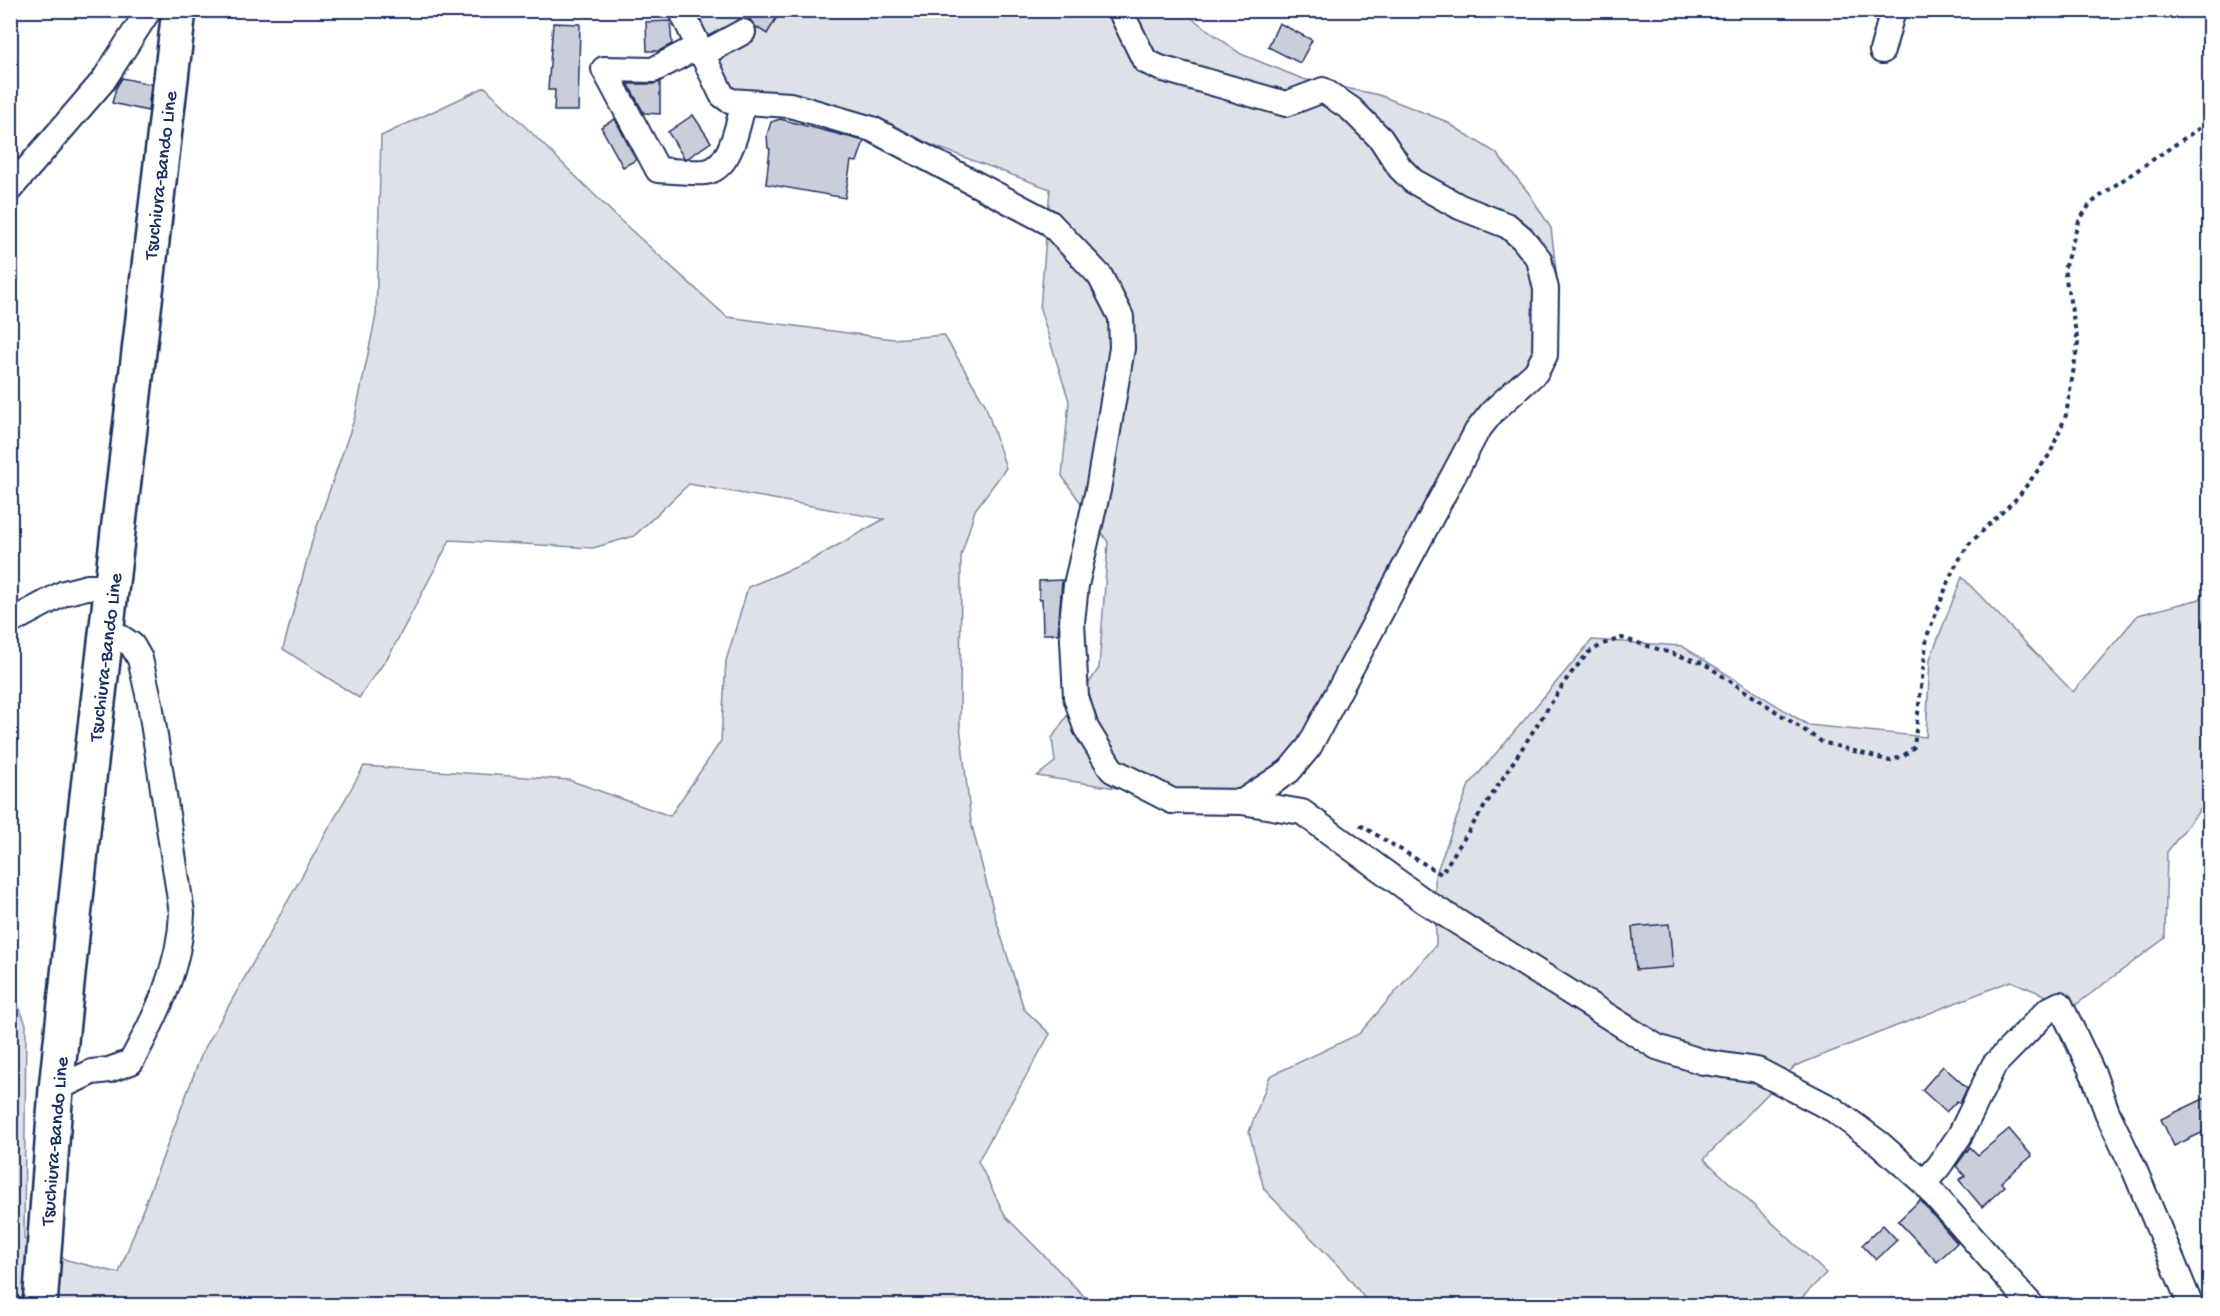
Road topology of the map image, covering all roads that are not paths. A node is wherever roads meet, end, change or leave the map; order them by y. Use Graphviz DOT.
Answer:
graph roads {
  1 [pos="149,10"];
  2 [pos="179,10"];
  3 [pos="681,10"];
  4 [pos="1120,10"];
  5 [pos="1893,10"];
  6 [pos="743,32"];
  7 [pos="699,51"];
  8 [pos="1882,51"];
  9 [pos="744,102"];
  10 [pos="10,189"];
  11 [pos="113,587"];
  12 [pos="10,622"];
  13 [pos="107,635"];
  14 [pos="1242,802"];
  15 [pos="56,1089"];
  16 [pos="1924,1183"];
  17 [pos="40,1305"];
  18 [pos="2032,1305"];
  19 [pos="2191,1305"];
  1 -- 10 [label="street"];
  2 -- 11 [label="main road, Tsuchiura-Bando Line"];
  3 -- 7 [label="street"];
  4 -- 14 [label="street"];
  5 -- 8 [label="street"];
  6 -- 7 [label="street"];
  7 -- 9 [label="street"];
  7 -- 9 [label="street"];
  9 -- 14 [label="street"];
  11 -- 12 [label="street"];
  11 -- 13 [label="main road, Tsuchiura-Bando Line"];
  13 -- 15 [label="main road, Tsuchiura-Bando Line"];
  13 -- 15 [label="street"];
  14 -- 16 [label="street"];
  15 -- 17 [label="main road, Tsuchiura-Bando Line"];
  16 -- 18 [label="street"];
  16 -- 19 [label="street"];
}
